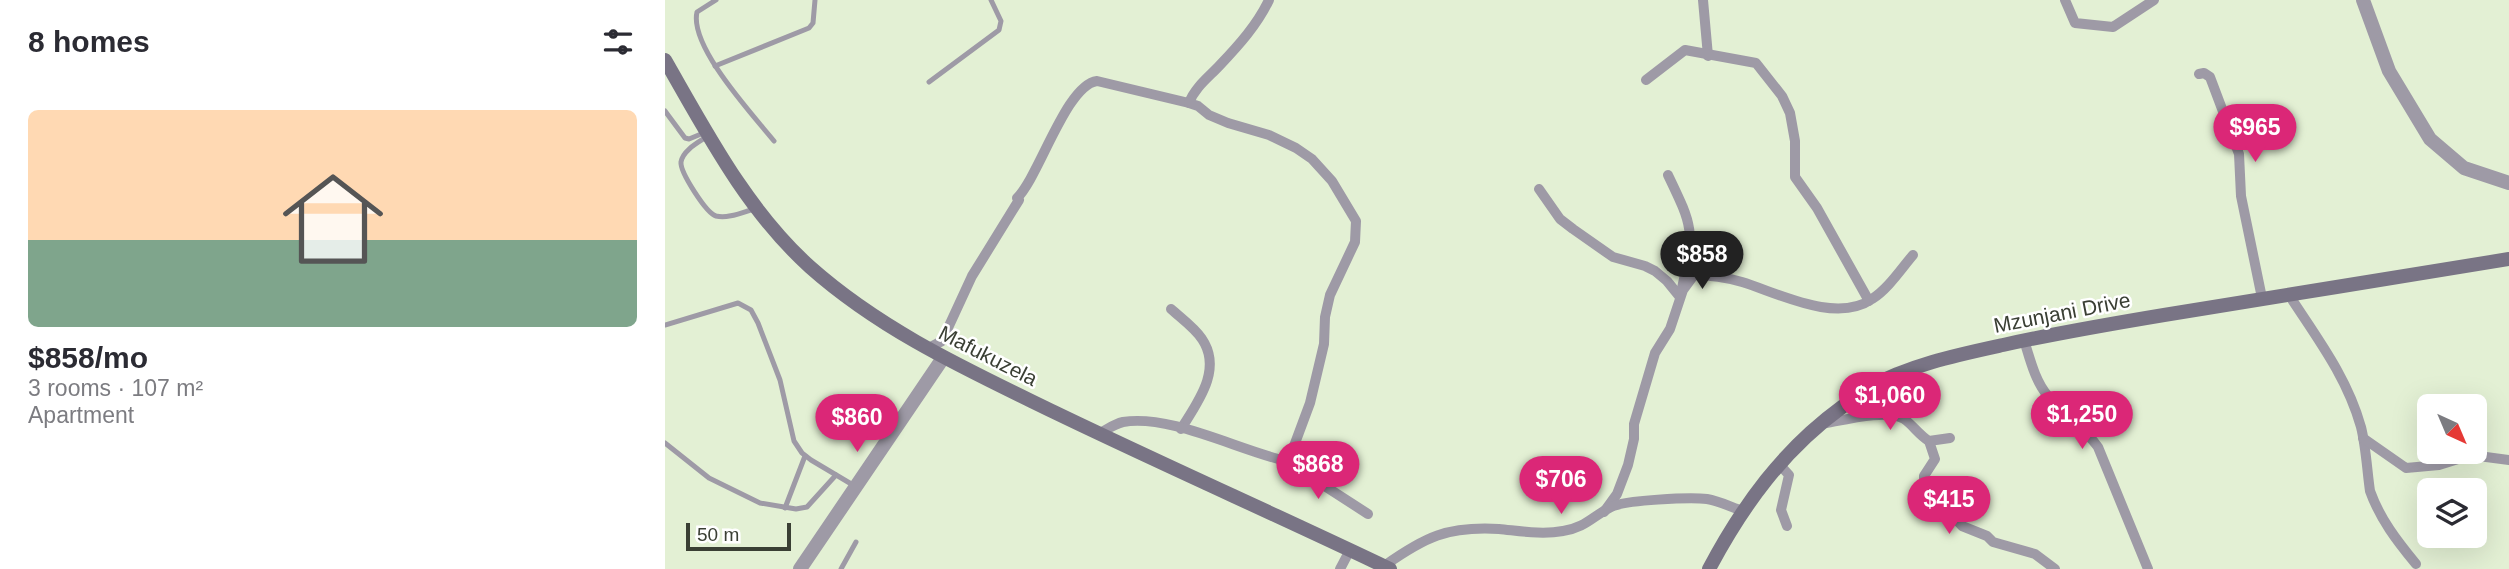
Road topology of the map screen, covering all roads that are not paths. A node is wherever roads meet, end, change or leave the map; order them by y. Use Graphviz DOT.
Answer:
graph roads {
  1 [pos="716,0"];
  2 [pos="815,0"];
  3 [pos="991,0"];
  4 [pos="1269,0"];
  5 [pos="1703,0"];
  6 [pos="2065,0"];
  7 [pos="2154,0"];
  8 [pos="2363,0"];
  9 [pos="1708,56"];
  10 [pos="665,60"];
  11 [pos="716,66"];
  12 [pos="2199,74"];
  13 [pos="1646,80"];
  14 [pos="929,82"];
  15 [pos="1189,103"];
  16 [pos="665,111"];
  17 [pos="707,134"];
  18 [pos="773,141"];
  19 [pos="1668,175"];
  20 [pos="2509,183"];
  21 [pos="1539,188"];
  22 [pos="757,208"];
  23 [pos="1913,255"];
  24 [pos="2509,259"];
  25 [pos="2290,295"];
  26 [pos="1680,298"];
  27 [pos="2262,298"];
  28 [pos="1869,301"];
  29 [pos="1171,309"];
  30 [pos="665,325"];
  31 [pos="2024,340"];
  32 [pos="927,349"];
  33 [pos="943,358"];
  34 [pos="1818,424"];
  35 [pos="1181,429"];
  36 [pos="1098,434"];
  37 [pos="1950,438"];
  38 [pos="2363,438"];
  39 [pos="1929,441"];
  40 [pos="665,443"];
  41 [pos="805,456"];
  42 [pos="2509,460"];
  43 [pos="1286,461"];
  44 [pos="1779,464"];
  45 [pos="836,475"];
  46 [pos="856,487"];
  47 [pos="785,508"];
  48 [pos="1743,511"];
  49 [pos="1604,512"];
  50 [pos="1368,514"];
  51 [pos="1787,526"];
  52 [pos="856,542"];
  53 [pos="1350,550"];
  54 [pos="2417,564"];
  55 [pos="1387,568"];
  56 [pos="800,569"];
  57 [pos="841,569"];
  58 [pos="1340,569"];
  59 [pos="1709,569"];
  60 [pos="2055,569"];
  61 [pos="2148,569"];
  1 -- 11 [label="lane"];
  2 -- 11 [label="lane"];
  3 -- 14 [label="lane"];
  4 -- 15 [label="street"];
  5 -- 9 [label="street"];
  6 -- 7 [label="street"];
  8 -- 20 [label="street"];
  9 -- 13 [label="street"];
  9 -- 28 [label="street"];
  10 -- 17 [label="main road, Mafukuzela"];
  11 -- 18 [label="lane"];
  12 -- 27 [label="street"];
  15 -- 32 [label="street"];
  15 -- 43 [label="street"];
  16 -- 17 [label="lane"];
  17 -- 22 [label="main road, Mafukuzela"];
  17 -- 22 [label="lane"];
  19 -- 26 [label="street"];
  21 -- 26 [label="street"];
  22 -- 32 [label="main road, Mafukuzela"];
  23 -- 28 [label="street"];
  24 -- 25 [label="main road, Mzunjani Drive"];
  25 -- 27 [label="main road, Mzunjani Drive"];
  25 -- 38 [label="street"];
  26 -- 28 [label="street"];
  26 -- 49 [label="street"];
  27 -- 31 [label="main road, Mzunjani Drive"];
  29 -- 35 [label="street"];
  30 -- 41 [label="lane"];
  31 -- 34 [label="main road, Mzunjani Drive"];
  31 -- 61 [label="street"];
  32 -- 33 [label="main road, Mafukuzela"];
  33 -- 36 [label="main road, Mafukuzela"];
  33 -- 46 [label="street"];
  34 -- 39 [label="street"];
  34 -- 44 [label="main road, Mzunjani Drive"];
  35 -- 36 [label="street"];
  35 -- 43 [label="street"];
  36 -- 53 [label="main road, Mafukuzela"];
  37 -- 39 [label="street"];
  38 -- 42 [label="street"];
  38 -- 54 [label="street"];
  39 -- 60 [label="street"];
  40 -- 47 [label="lane"];
  41 -- 45 [label="lane"];
  41 -- 47 [label="lane"];
  43 -- 50 [label="street"];
  44 -- 48 [label="main road, Mzunjani Drive"];
  44 -- 51 [label="street"];
  45 -- 46 [label="lane"];
  45 -- 47 [label="lane"];
  46 -- 56 [label="street"];
  48 -- 49 [label="street"];
  48 -- 59 [label="main road, Mzunjani Drive"];
  49 -- 55 [label="street"];
  52 -- 57 [label="lane"];
  53 -- 55 [label="main road, Mafukuzela"];
  53 -- 58 [label="street"];
}
